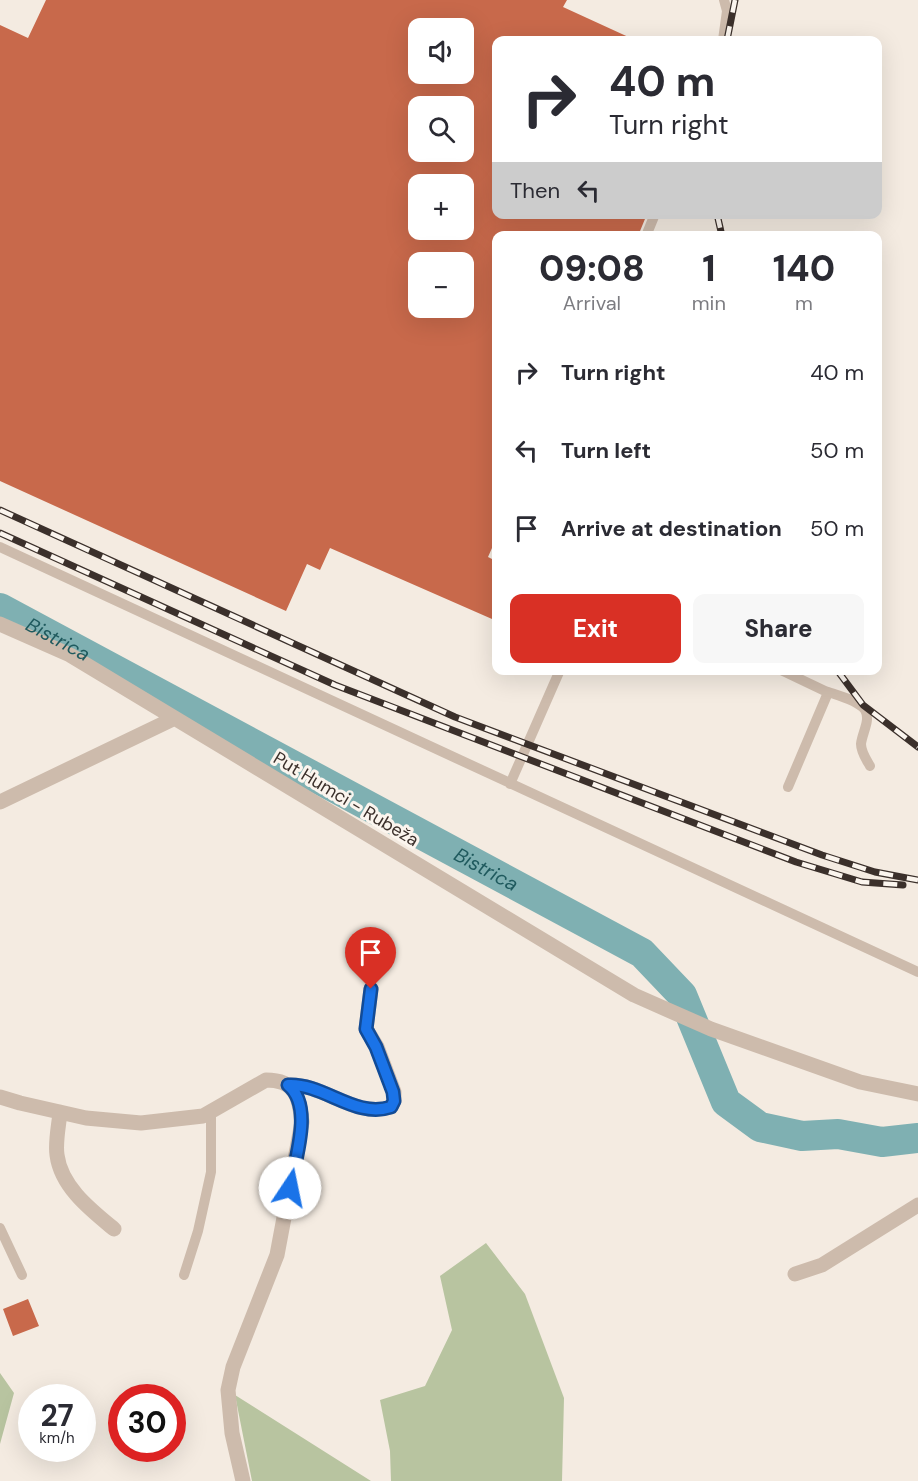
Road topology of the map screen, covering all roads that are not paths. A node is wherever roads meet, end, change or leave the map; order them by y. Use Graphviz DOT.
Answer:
graph roads {
  1 [pos="724,0"];
  2 [pos="724,36"];
  3 [pos="0,547"];
  4 [pos="0,624"];
  5 [pos="558,675"];
  6 [pos="791,675"];
  7 [pos="825,691"];
  8 [pos="175,718"];
  9 [pos="870,766"];
  10 [pos="510,784"];
  11 [pos="788,787"];
  12 [pos="0,802"];
  13 [pos="918,972"];
  14 [pos="371,989"];
  15 [pos="288,1085"];
  16 [pos="918,1094"];
  17 [pos="0,1097"];
  18 [pos="60,1112"];
  19 [pos="211,1113"];
  20 [pos="918,1205"];
  21 [pos="0,1228"];
  22 [pos="114,1229"];
  23 [pos="795,1274"];
  24 [pos="22,1275"];
  25 [pos="184,1275"];
  26 [pos="243,1481"];
  1 -- 2 [label="lane"];
  3 -- 10 [label="lane"];
  4 -- 8 [label="street, Put Humci - Rubeža"];
  5 -- 10 [label="lane"];
  6 -- 7 [label="lane"];
  7 -- 9 [label="lane"];
  7 -- 11 [label="lane"];
  8 -- 12 [label="street"];
  8 -- 16 [label="street, Put Humci - Rubeža"];
  10 -- 13 [label="lane"];
  14 -- 15 [label="street"];
  15 -- 19 [label="street"];
  15 -- 26 [label="street"];
  17 -- 18 [label="street"];
  18 -- 19 [label="street"];
  18 -- 22 [label="street"];
  19 -- 25 [label="lane"];
  20 -- 23 [label="street"];
  21 -- 24 [label="lane"];
}
